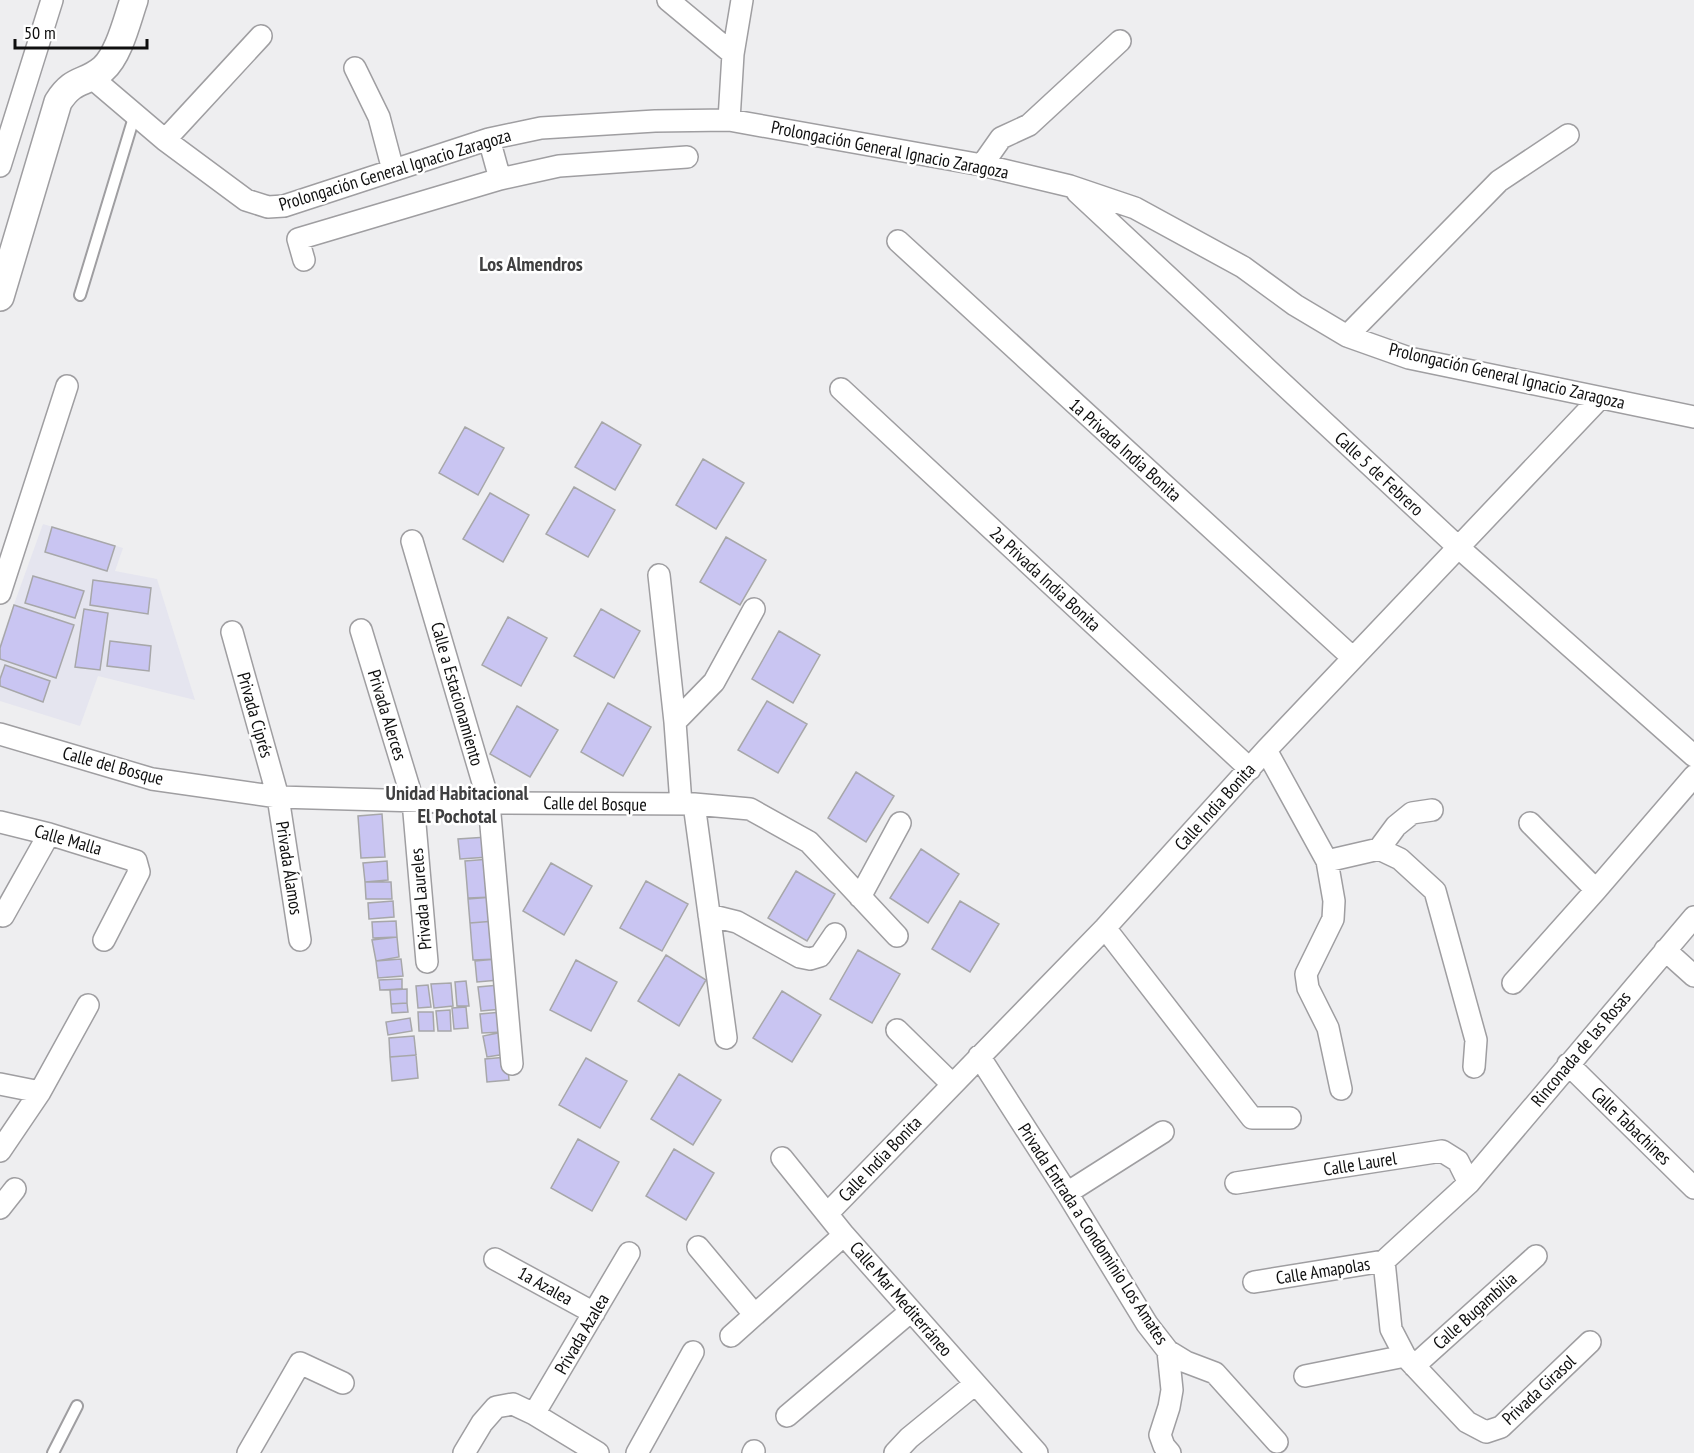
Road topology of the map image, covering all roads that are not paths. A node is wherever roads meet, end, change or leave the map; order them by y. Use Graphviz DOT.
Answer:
graph roads {
  1 [pos="52,0"];
  2 [pos="135,0"];
  3 [pos="668,0"];
  4 [pos="742,0"];
  5 [pos="261,36"];
  6 [pos="1120,41"];
  7 [pos="733,54"];
  8 [pos="355,68"];
  9 [pos="91,77"];
  10 [pos="135,114"];
  11 [pos="729,120"];
  12 [pos="1568,135"];
  13 [pos="489,139"];
  14 [pos="165,140"];
  15 [pos="687,157"];
  16 [pos="982,165"];
  17 [pos="0,166"];
  18 [pos="393,170"];
  19 [pos="500,179"];
  20 [pos="1070,186"];
  21 [pos="898,241"];
  22 [pos="304,260"];
  23 [pos="80,296"];
  24 [pos="0,297"];
  25 [pos="1347,336"];
  26 [pos="67,386"];
  27 [pos="841,389"];
  28 [pos="1600,398"];
  29 [pos="1694,417"];
  30 [pos="412,541"];
  31 [pos="1458,547"];
  32 [pos="659,575"];
  33 [pos="0,592"];
  34 [pos="754,609"];
  35 [pos="361,630"];
  36 [pos="232,632"];
  37 [pos="1353,658"];
  38 [pos="675,722"];
  39 [pos="0,734"];
  40 [pos="1266,750"];
  41 [pos="1694,756"];
  42 [pos="1250,769"];
  43 [pos="1694,776"];
  44 [pos="278,797"];
  45 [pos="412,801"];
  46 [pos="489,802"];
  47 [pos="687,804"];
  48 [pos="1432,810"];
  49 [pos="0,822"];
  50 [pos="900,823"];
  51 [pos="1530,823"];
  52 [pos="49,834"];
  53 [pos="1379,849"];
  54 [pos="1328,861"];
  55 [pos="1596,890"];
  56 [pos="861,897"];
  57 [pos="709,915"];
  58 [pos="3,916"];
  59 [pos="1694,917"];
  60 [pos="1105,927"];
  61 [pos="835,934"];
  62 [pos="897,936"];
  63 [pos="104,940"];
  64 [pos="300,940"];
  65 [pos="1665,950"];
  66 [pos="427,962"];
  67 [pos="1694,976"];
  68 [pos="1513,983"];
  69 [pos="88,1005"];
  70 [pos="897,1030"];
  71 [pos="726,1038"];
  72 [pos="979,1056"];
  73 [pos="512,1064"];
  74 [pos="1568,1064"];
  75 [pos="1474,1067"];
  76 [pos="0,1084"];
  77 [pos="952,1084"];
  78 [pos="1341,1089"];
  79 [pos="40,1092"];
  80 [pos="1290,1118"];
  81 [pos="1163,1132"];
  82 [pos="0,1151"];
  83 [pos="782,1158"];
  84 [pos="1236,1183"];
  85 [pos="1469,1183"];
  86 [pos="1694,1188"];
  87 [pos="15,1189"];
  88 [pos="1067,1192"];
  89 [pos="0,1208"];
  90 [pos="827,1214"];
  91 [pos="844,1235"];
  92 [pos="698,1247"];
  93 [pos="629,1253"];
  94 [pos="1536,1256"];
  95 [pos="495,1259"];
  96 [pos="1384,1261"];
  97 [pos="1254,1282"];
  98 [pos="911,1311"];
  99 [pos="594,1313"];
  100 [pos="754,1314"];
  101 [pos="731,1336"];
  102 [pos="1590,1342"];
  103 [pos="1168,1351"];
  104 [pos="693,1352"];
  105 [pos="1409,1361"];
  106 [pos="1305,1376"];
  107 [pos="343,1383"];
  108 [pos="975,1384"];
  109 [pos="77,1406"];
  110 [pos="534,1414"];
  111 [pos="787,1416"];
  112 [pos="1277,1442"];
  113 [pos="916,1445"];
  114 [pos="53,1453"];
  115 [pos="248,1453"];
  116 [pos="464,1453"];
  117 [pos="598,1453"];
  118 [pos="637,1453"];
  119 [pos="894,1453"];
  120 [pos="1037,1453"];
  121 [pos="1170,1453"];
  1 -- 17 [label="street"];
  2 -- 9 [label="street"];
  3 -- 7 [label="street"];
  4 -- 7 [label="street"];
  5 -- 14 [label="street"];
  6 -- 16 [label="street"];
  7 -- 11 [label="street"];
  8 -- 18 [label="street"];
  9 -- 10 [label="street, Prolongación General Ignacio Zaragoza"];
  9 -- 24 [label="street"];
  10 -- 14 [label="street, Prolongación General Ignacio Zaragoza"];
  10 -- 23 [label="lane"];
  11 -- 13 [label="street, Prolongación General Ignacio Zaragoza"];
  11 -- 16 [label="street, Prolongación General Ignacio Zaragoza"];
  12 -- 25 [label="street"];
  13 -- 18 [label="street, Prolongación General Ignacio Zaragoza"];
  13 -- 19 [label="street"];
  14 -- 18 [label="street, Prolongación General Ignacio Zaragoza"];
  15 -- 19 [label="street"];
  16 -- 20 [label="street, Prolongación General Ignacio Zaragoza"];
  19 -- 22 [label="street"];
  20 -- 25 [label="street, Prolongación General Ignacio Zaragoza"];
  20 -- 31 [label="street, Calle 5 de Febrero"];
  21 -- 37 [label="street, 1a Privada India Bonita"];
  25 -- 28 [label="street, Prolongación General Ignacio Zaragoza"];
  26 -- 33 [label="street"];
  27 -- 42 [label="street, 2a Privada India Bonita"];
  28 -- 29 [label="street, Prolongación General Ignacio Zaragoza"];
  28 -- 31 [label="street, Calle India Bonita"];
  30 -- 46 [label="street, Calle a Estacionamiento"];
  31 -- 37 [label="street, Calle India Bonita"];
  31 -- 41 [label="street, Calle 5 de Febrero"];
  32 -- 38 [label="street"];
  34 -- 38 [label="street"];
  35 -- 45 [label="street, Privada Alerces"];
  36 -- 44 [label="street, Privada Ciprés"];
  37 -- 40 [label="street, Calle India Bonita"];
  38 -- 47 [label="street"];
  39 -- 44 [label="street, Calle del Bosque"];
  40 -- 42 [label="street, Calle India Bonita"];
  40 -- 54 [label="street"];
  42 -- 60 [label="street, Calle India Bonita"];
  43 -- 55 [label="street"];
  44 -- 45 [label="street, Calle del Bosque"];
  44 -- 64 [label="street, Privada Álamos"];
  45 -- 46 [label="street, Calle del Bosque"];
  45 -- 66 [label="street, Privada Laureles"];
  46 -- 47 [label="street, Calle del Bosque"];
  46 -- 73 [label="street, Calle a Estacionamiento"];
  47 -- 56 [label="street, Calle del Bosque"];
  47 -- 57 [label="street"];
  48 -- 53 [label="street"];
  49 -- 52 [label="street, Calle Malla"];
  50 -- 56 [label="street"];
  51 -- 55 [label="street"];
  52 -- 58 [label="street"];
  52 -- 63 [label="street, Calle Malla"];
  53 -- 54 [label="street"];
  53 -- 75 [label="street"];
  54 -- 78 [label="street"];
  55 -- 68 [label="street"];
  56 -- 62 [label="street, Calle del Bosque"];
  57 -- 61 [label="street"];
  57 -- 71 [label="street"];
  59 -- 65 [label="street, Rinconada de las Rosas"];
  60 -- 72 [label="street, Calle India Bonita"];
  60 -- 80 [label="street"];
  65 -- 67 [label="street"];
  65 -- 74 [label="street, Rinconada de las Rosas"];
  69 -- 79 [label="street"];
  70 -- 77 [label="street"];
  72 -- 77 [label="street, Calle India Bonita"];
  72 -- 88 [label="street, Privada Entrada a Condominio Los Amates"];
  74 -- 85 [label="street, Rinconada de las Rosas"];
  74 -- 86 [label="street, Calle Tabachines"];
  76 -- 79 [label="street"];
  77 -- 90 [label="street, Calle India Bonita"];
  79 -- 82 [label="street"];
  81 -- 88 [label="street"];
  83 -- 90 [label="street, Calle Mar Mediterráneo"];
  84 -- 85 [label="street, Calle Laurel"];
  85 -- 96 [label="street, Calle Amapolas"];
  87 -- 89 [label="street"];
  88 -- 103 [label="street, Privada Entrada a Condominio Los Amates"];
  90 -- 91 [label="street, Calle Mar Mediterráneo"];
  91 -- 98 [label="street, Calle Mar Mediterráneo"];
  91 -- 100 [label="street"];
  92 -- 100 [label="street"];
  93 -- 99 [label="street, Privada Azalea"];
  94 -- 105 [label="street, Calle Bugambilia"];
  95 -- 99 [label="street, 1a Azalea"];
  96 -- 97 [label="street, Calle Amapolas"];
  96 -- 105 [label="street"];
  98 -- 108 [label="street, Calle Mar Mediterráneo"];
  98 -- 111 [label="street"];
  99 -- 110 [label="street, Privada Azalea"];
  100 -- 101 [label="street"];
  102 -- 105 [label="street, Privada Girasol"];
  103 -- 112 [label="street, Privada Entrada a Condominio Los Amates"];
  103 -- 121 [label="street"];
  104 -- 118 [label="street"];
  105 -- 106 [label="street"];
  107 -- 115 [label="street"];
  108 -- 113 [label="street"];
  108 -- 120 [label="street, Calle Mar Mediterráneo"];
  109 -- 114 [label="lane"];
  110 -- 116 [label="street"];
  110 -- 117 [label="street"];
  113 -- 119 [label="street"];
}
